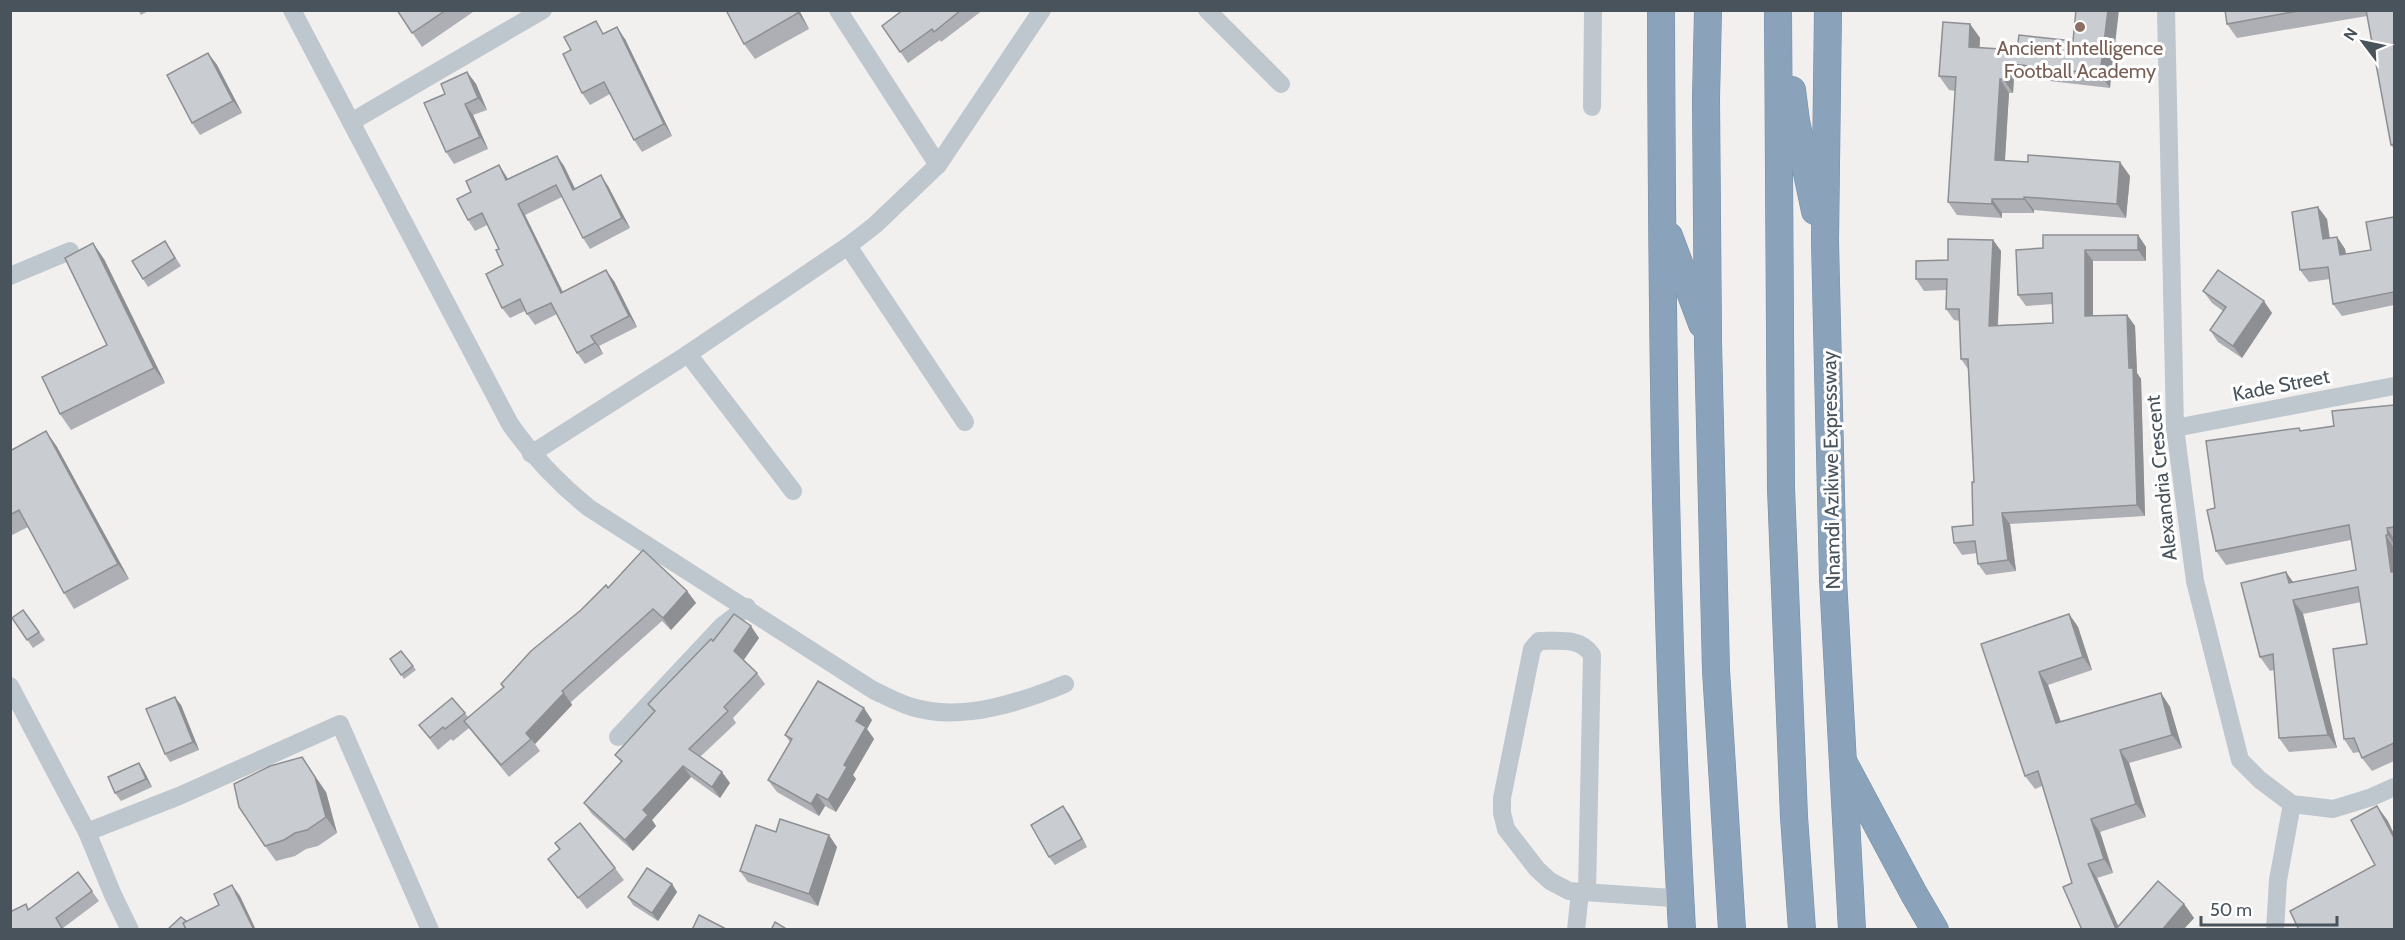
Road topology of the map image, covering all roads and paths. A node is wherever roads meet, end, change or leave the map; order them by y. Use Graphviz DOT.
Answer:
graph roads {
  1 [pos="292,10"];
  2 [pos="543,10"];
  3 [pos="838,10"];
  4 [pos="1042,10"];
  5 [pos="1207,10"];
  6 [pos="1593,10"];
  7 [pos="1661,10"];
  8 [pos="1708,10"];
  9 [pos="1778,10"];
  10 [pos="1828,10"];
  11 [pos="2166,10"];
  12 [pos="1778,42"];
  13 [pos="1281,84"];
  14 [pos="1592,107"];
  15 [pos="351,122"];
  16 [pos="938,165"];
  17 [pos="1662,216"];
  18 [pos="1825,241"];
  19 [pos="848,246"];
  20 [pos="70,251"];
  21 [pos="10,276"];
  22 [pos="1708,342"];
  23 [pos="688,354"];
  24 [pos="2394,386"];
  25 [pos="964,422"];
  26 [pos="2175,428"];
  27 [pos="531,454"];
  28 [pos="793,491"];
  29 [pos="747,607"];
  30 [pos="1065,684"];
  31 [pos="10,686"];
  32 [pos="618,737"];
  33 [pos="1841,758"];
  34 [pos="2394,787"];
  35 [pos="2292,804"];
  36 [pos="87,832"];
  37 [pos="1675,885"];
  38 [pos="1583,892"];
  39 [pos="130,930"];
  40 [pos="430,930"];
  41 [pos="1576,930"];
  42 [pos="1664,930"];
  43 [pos="1682,930"];
  44 [pos="1732,930"];
  45 [pos="1802,930"];
  46 [pos="1852,930"];
  47 [pos="1935,930"];
  48 [pos="2275,930"];
  1 -- 15 [label="street"];
  2 -- 15 [label="street"];
  3 -- 16 [label="street"];
  4 -- 16 [label="street"];
  5 -- 13 [label="street"];
  6 -- 14 [label="street"];
  7 -- 17 [label="highway"];
  8 -- 22 [label="highway"];
  9 -- 12 [label="highway"];
  10 -- 18 [label="highway, Nnamdi Azikiwe Expressway"];
  11 -- 26 [label="street, Alexandria Crescent"];
  12 -- 18 [label="highway"];
  12 -- 45 [label="highway"];
  15 -- 27 [label="street"];
  16 -- 19 [label="street"];
  17 -- 22 [label="highway"];
  17 -- 37 [label="highway"];
  18 -- 33 [label="highway, Nnamdi Azikiwe Expressway"];
  19 -- 23 [label="street"];
  19 -- 25 [label="street"];
  20 -- 21 [label="street"];
  22 -- 44 [label="highway"];
  23 -- 27 [label="street"];
  23 -- 28 [label="street"];
  24 -- 26 [label="street, Kade Street"];
  26 -- 35 [label="street, Alexandria Crescent"];
  27 -- 29 [label="street"];
  29 -- 30 [label="street"];
  29 -- 32 [label="street"];
  31 -- 36 [label="street"];
  33 -- 46 [label="highway, Nnamdi Azikiwe Expressway"];
  33 -- 47 [label="highway"];
  34 -- 35 [label="street, Alexandria Crescent"];
  35 -- 48 [label="street"];
  36 -- 39 [label="street"];
  36 -- 40 [label="street"];
  37 -- 38 [label="street"];
  37 -- 42 [label="highway"];
  37 -- 43 [label="highway"];
  38 -- 38 [label="street"];
  38 -- 41 [label="street"];
}
